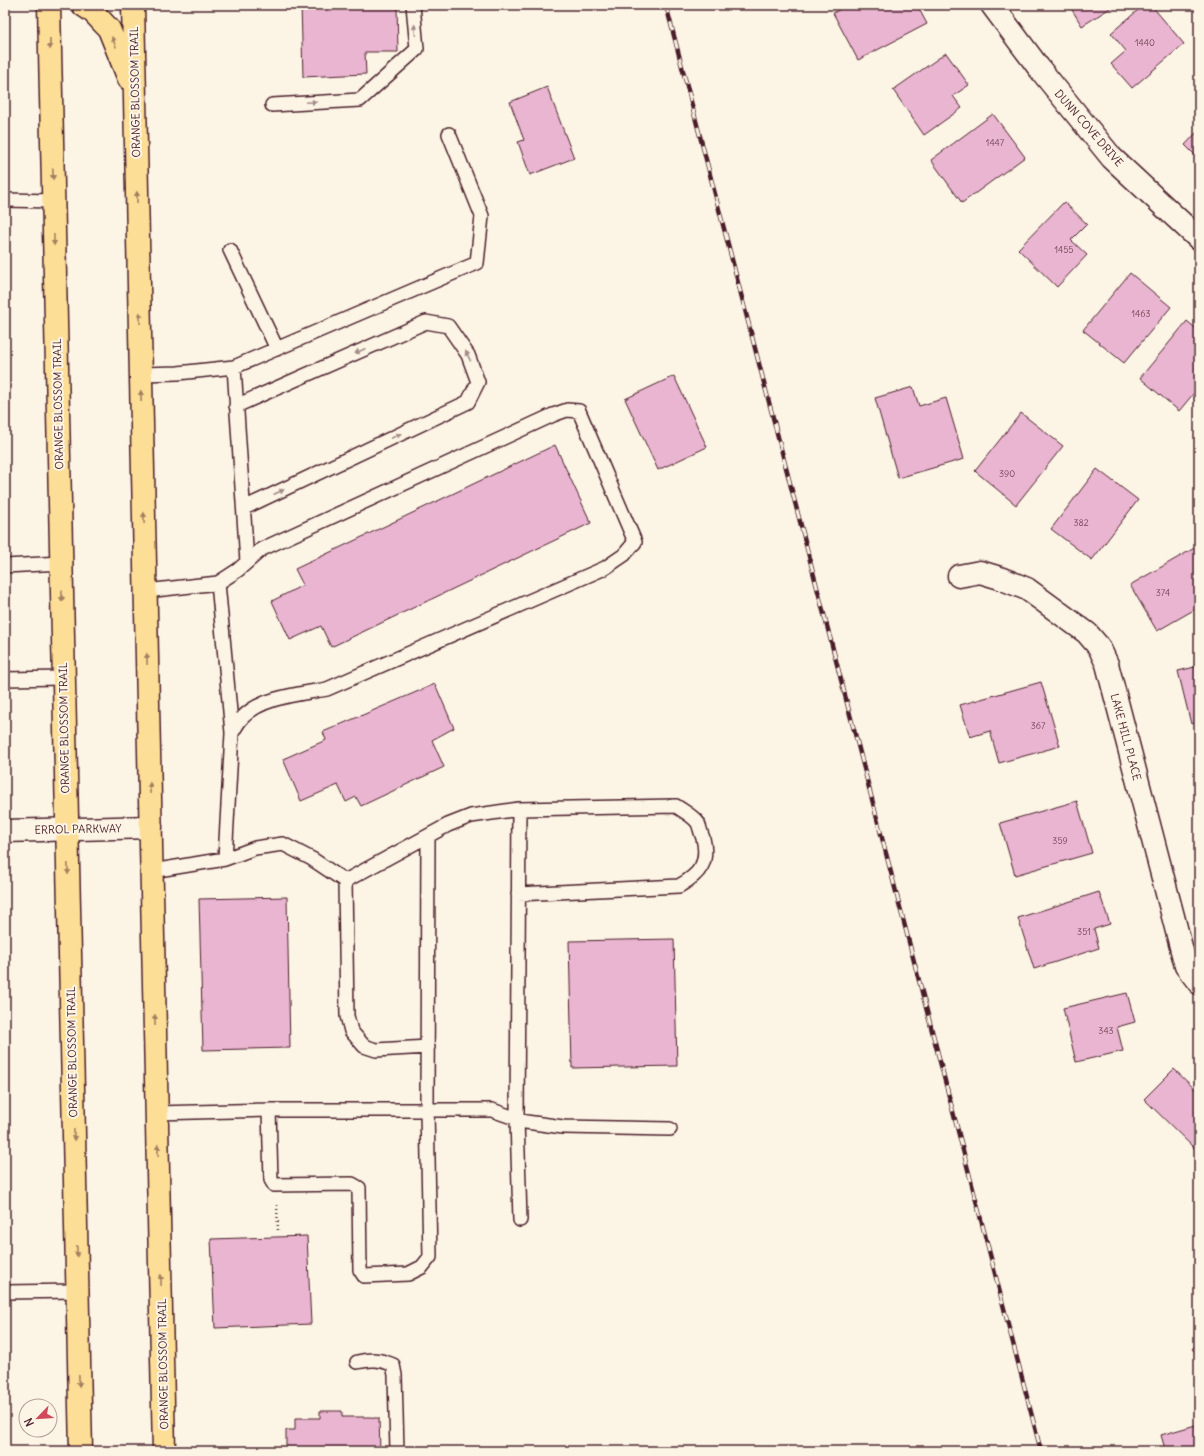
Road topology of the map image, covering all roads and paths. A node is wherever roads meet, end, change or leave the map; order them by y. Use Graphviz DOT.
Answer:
graph roads {
  1 [pos="49,5"];
  2 [pos="83,5"];
  3 [pos="133,5"];
  4 [pos="413,5"];
  5 [pos="992,5"];
  6 [pos="134,91"];
  7 [pos="272,105"];
  8 [pos="449,134"];
  9 [pos="5,200"];
  10 [pos="54,201"];
  11 [pos="1199,239"];
  12 [pos="230,250"];
  13 [pos="277,348"];
  14 [pos="234,367"];
  15 [pos="141,374"];
  16 [pos="236,406"];
  17 [pos="244,508"];
  18 [pos="247,562"];
  19 [pos="61,563"];
  20 [pos="5,566"];
  21 [pos="959,576"];
  22 [pos="218,583"];
  23 [pos="146,591"];
  24 [pos="63,678"];
  25 [pos="5,679"];
  26 [pos="232,733"];
  27 [pos="519,809"];
  28 [pos="151,828"];
  29 [pos="67,830"];
  30 [pos="5,831"];
  31 [pos="428,836"];
  32 [pos="225,859"];
  33 [pos="152,871"];
  34 [pos="345,881"];
  35 [pos="518,894"];
  36 [pos="1199,983"];
  37 [pos="428,1047"];
  38 [pos="270,1110"];
  39 [pos="428,1110"];
  40 [pos="157,1113"];
  41 [pos="517,1119"];
  42 [pos="670,1129"];
  43 [pos="277,1200"];
  44 [pos="520,1220"];
  45 [pos="278,1231"];
  46 [pos="77,1291"];
  47 [pos="5,1292"];
  48 [pos="357,1362"];
  49 [pos="81,1451"];
  50 [pos="164,1451"];
  51 [pos="397,1451"];
  1 -- 10 [label="main road, ORANGE BLOSSOM TRAIL, one-way"];
  6 -- 2 [label="main road, one-way"];
  3 -- 6 [label="main road, ORANGE BLOSSOM TRAIL"];
  7 -- 4 [label="lane, one-way"];
  5 -- 11 [label="street, DUNN COVE DRIVE"];
  15 -- 6 [label="main road, ORANGE BLOSSOM TRAIL, one-way"];
  8 -- 13 [label="lane"];
  9 -- 10 [label="lane"];
  10 -- 19 [label="main road, ORANGE BLOSSOM TRAIL, one-way"];
  12 -- 13 [label="lane"];
  13 -- 14 [label="lane"];
  14 -- 15 [label="lane"];
  14 -- 16 [label="lane"];
  23 -- 15 [label="main road, ORANGE BLOSSOM TRAIL, one-way"];
  16 -- 17 [label="lane"];
  17 -- 16 [label="lane, one-way"];
  17 -- 18 [label="lane"];
  18 -- 22 [label="lane"];
  18 -- 26 [label="lane"];
  19 -- 20 [label="lane"];
  19 -- 24 [label="main road, ORANGE BLOSSOM TRAIL, one-way"];
  21 -- 36 [label="street, LAKE HILL PLACE"];
  22 -- 23 [label="lane"];
  22 -- 26 [label="lane"];
  28 -- 23 [label="main road, ORANGE BLOSSOM TRAIL, one-way"];
  24 -- 25 [label="lane"];
  24 -- 29 [label="main road, ORANGE BLOSSOM TRAIL"];
  26 -- 32 [label="lane"];
  27 -- 31 [label="lane"];
  27 -- 35 [label="lane"];
  27 -- 35 [label="lane"];
  28 -- 29 [label="street, ERROL PARKWAY"];
  28 -- 33 [label="main road, ORANGE BLOSSOM TRAIL"];
  29 -- 30 [label="street, ERROL PARKWAY"];
  29 -- 46 [label="main road, ORANGE BLOSSOM TRAIL, one-way"];
  31 -- 34 [label="lane"];
  31 -- 37 [label="lane"];
  32 -- 33 [label="lane"];
  32 -- 34 [label="lane"];
  40 -- 33 [label="main road, ORANGE BLOSSOM TRAIL, one-way"];
  34 -- 37 [label="lane"];
  35 -- 41 [label="lane"];
  37 -- 39 [label="lane"];
  38 -- 39 [label="lane"];
  38 -- 39 [label="lane"];
  38 -- 40 [label="lane"];
  39 -- 41 [label="lane"];
  50 -- 40 [label="main road, ORANGE BLOSSOM TRAIL, one-way"];
  41 -- 42 [label="lane"];
  41 -- 44 [label="lane"];
  43 -- 45 [label="path"];
  46 -- 47 [label="lane"];
  46 -- 49 [label="main road, ORANGE BLOSSOM TRAIL, one-way"];
  48 -- 51 [label="lane"];
}
